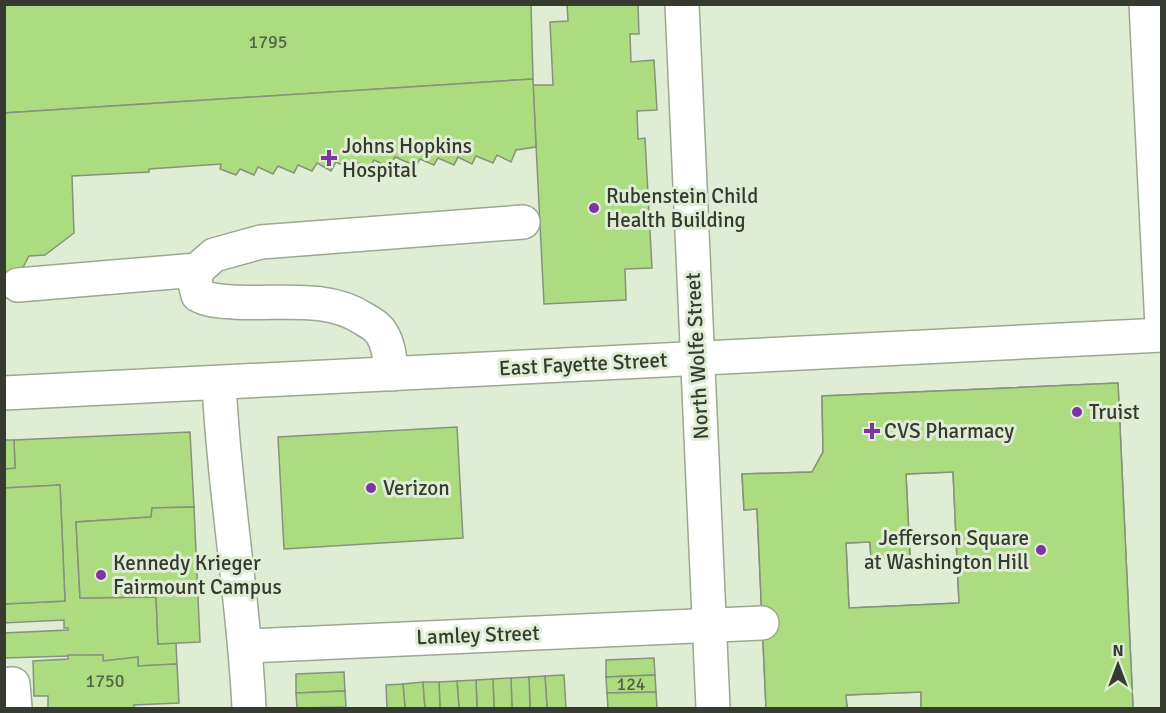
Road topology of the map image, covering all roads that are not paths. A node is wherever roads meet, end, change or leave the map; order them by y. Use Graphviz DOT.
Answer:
graph roads {
  1 [pos="682,4"];
  2 [pos="1146,4"];
  3 [pos="523,222"];
  4 [pos="197,270"];
  5 [pos="18,285"];
  6 [pos="1161,327"];
  7 [pos="1161,335"];
  8 [pos="698,358"];
  9 [pos="392,374"];
  10 [pos="219,382"];
  11 [pos="4,393"];
  12 [pos="762,623"];
  13 [pos="710,626"];
  14 [pos="246,646"];
  15 [pos="4,685"];
  16 [pos="15,708"];
  17 [pos="249,708"];
  18 [pos="713,708"];
  1 -- 8 [label="main road, North Wolfe Street"];
  2 -- 6 [label="main road"];
  3 -- 4 [label="main road"];
  4 -- 5 [label="main road"];
  4 -- 9 [label="main road"];
  7 -- 8 [label="main road, East Fayette Street"];
  8 -- 9 [label="main road, East Fayette Street"];
  8 -- 13 [label="main road, North Wolfe Street"];
  9 -- 10 [label="main road, East Fayette Street"];
  10 -- 11 [label="main road, East Fayette Street"];
  10 -- 14 [label="main road"];
  12 -- 13 [label="main road, Lamley Street"];
  13 -- 14 [label="main road, Lamley Street"];
  13 -- 18 [label="main road, North Wolfe Street"];
  14 -- 17 [label="main road"];
  15 -- 16 [label="main road"];
}
